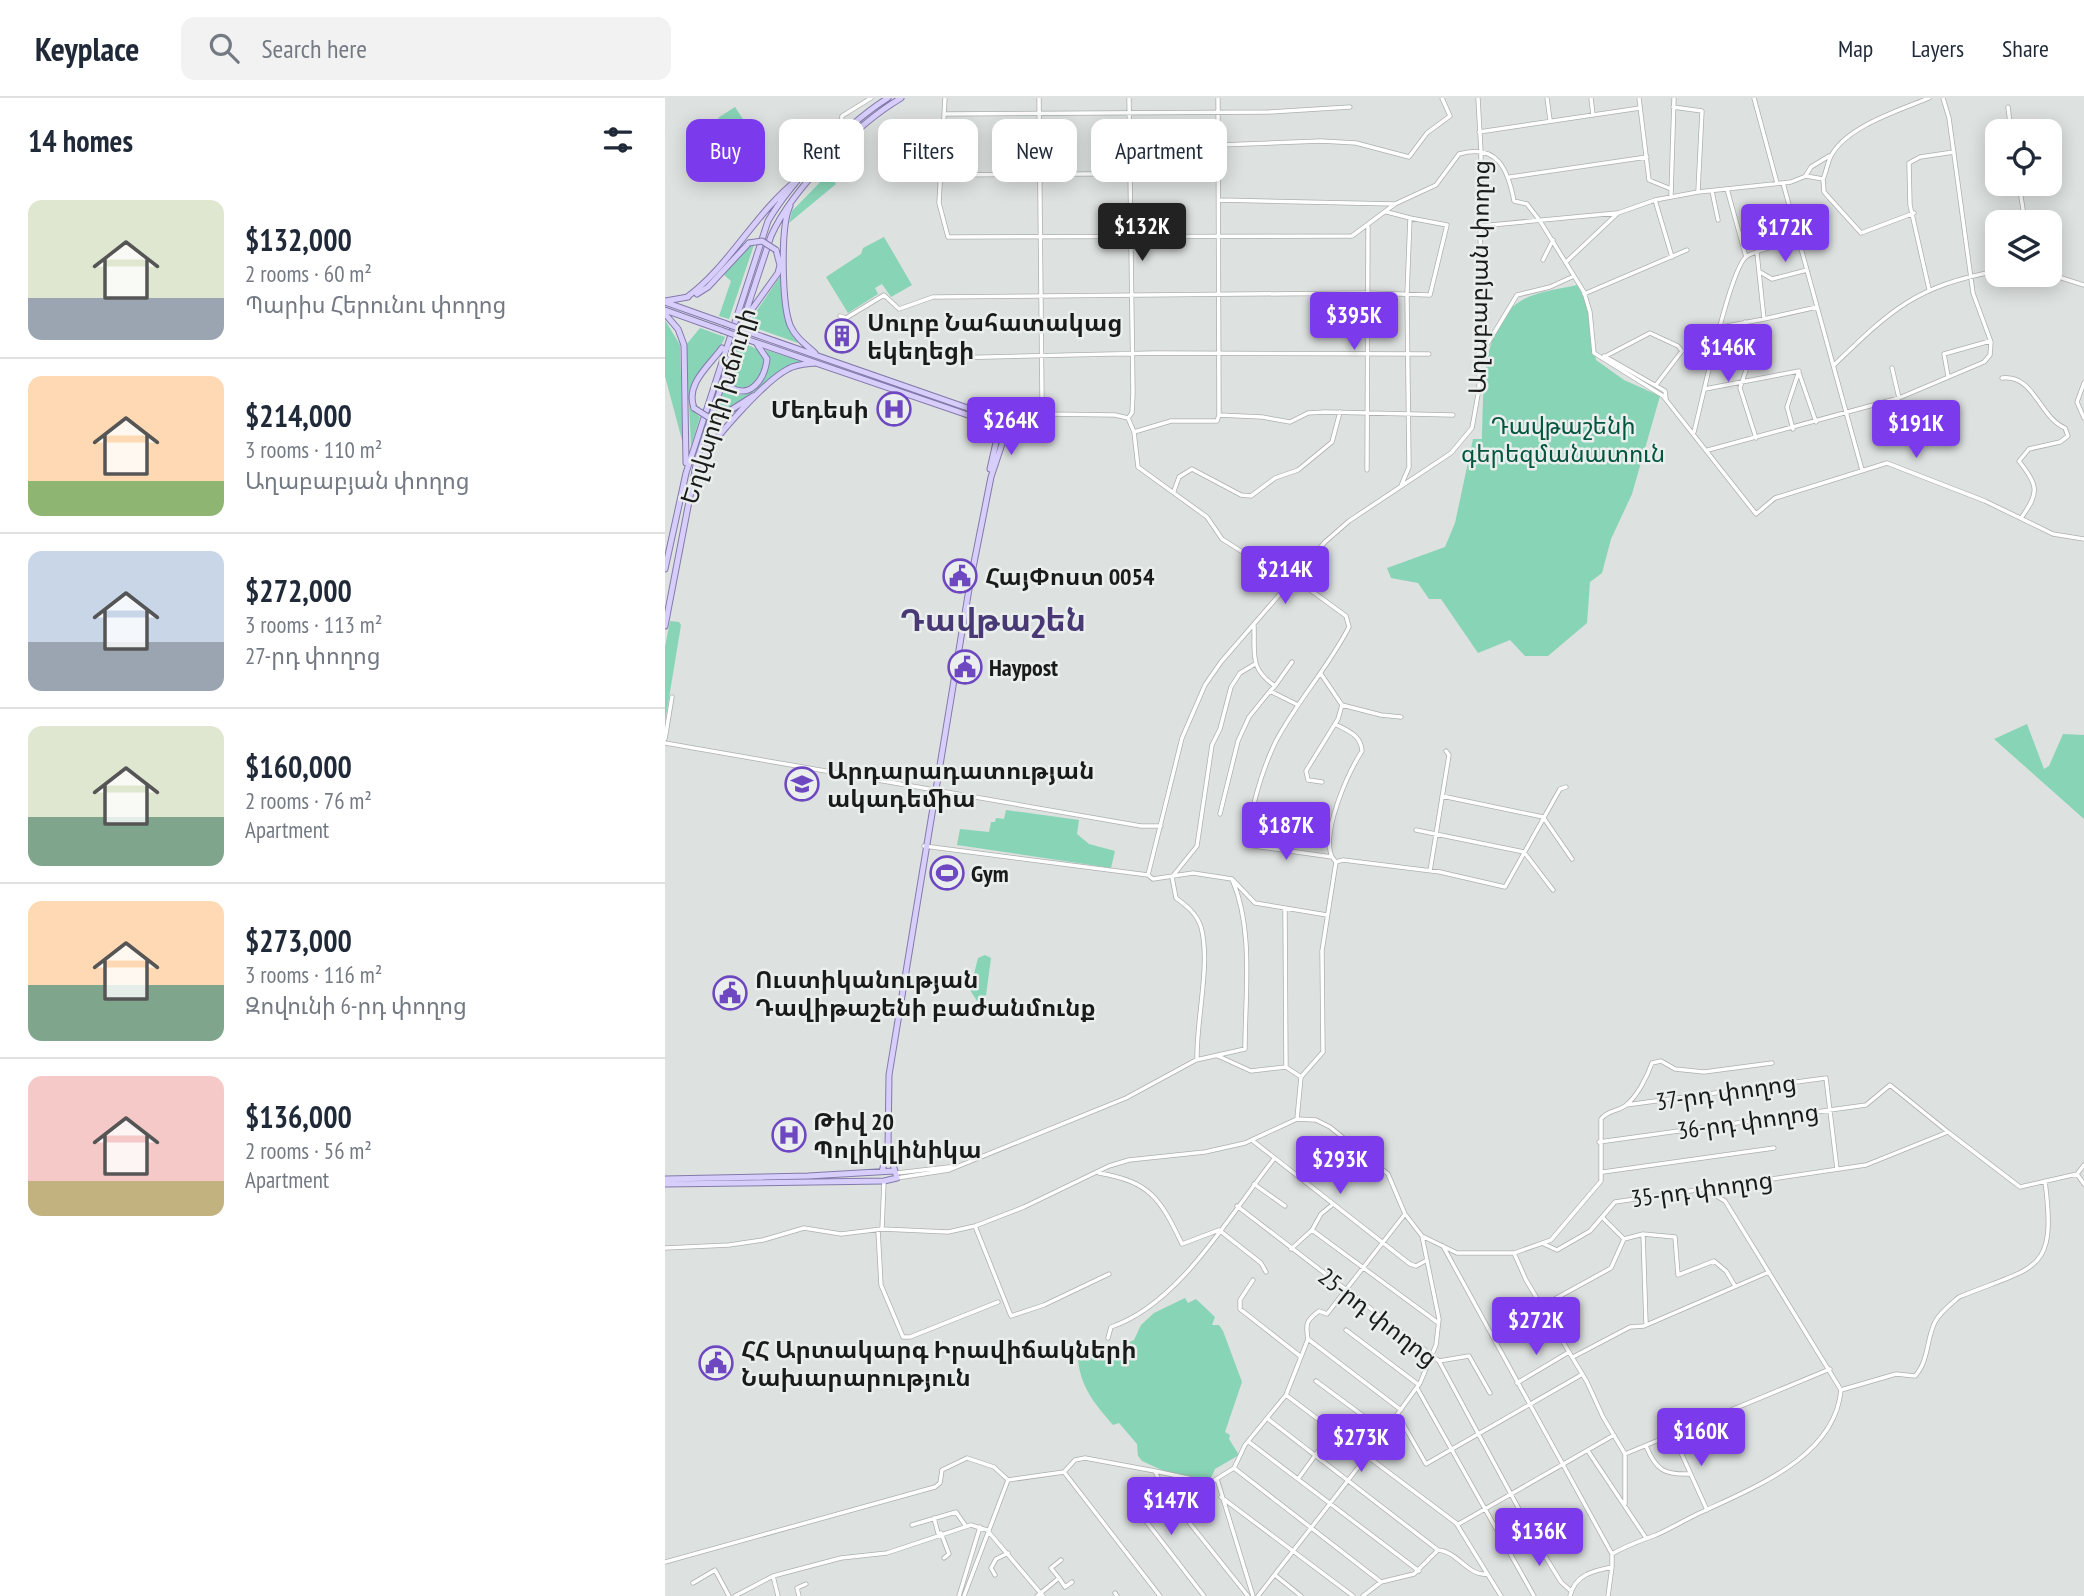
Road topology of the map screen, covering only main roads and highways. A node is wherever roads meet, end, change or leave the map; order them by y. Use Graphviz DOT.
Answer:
graph roads {
  1 [pos="880,98"];
  2 [pos="888,98"];
  3 [pos="901,98"];
  4 [pos="864,114"];
  5 [pos="859,119"];
  6 [pos="864,123"];
  7 [pos="797,182"];
  8 [pos="800,182"];
  9 [pos="808,182"];
  10 [pos="795,198"];
  11 [pos="687,297"];
  12 [pos="665,302"];
  13 [pos="665,312"];
  14 [pos="741,324"];
  15 [pos="745,334"];
  16 [pos="755,342"];
  17 [pos="727,343"];
  18 [pos="818,355"];
  19 [pos="818,363"];
  20 [pos="726,370"];
  21 [pos="765,387"];
  22 [pos="1002,425"];
  23 [pos="686,473"];
  24 [pos="693,474"];
  25 [pos="665,569"];
  26 [pos="666,617"];
  27 [pos="665,626"];
  28 [pos="925,846"];
  29 [pos="880,1177"];
  30 [pos="665,1181"];
  1 -- 4 [label="main road"];
  2 -- 4 [label="main road"];
  3 -- 6 [label="main road"];
  4 -- 5 [label="main road"];
  7 -- 11 [label="main road"];
  8 -- 17 [label="main road, Եղվարդի խճուղի"];
  9 -- 10 [label="main road, Եղվարդի խճուղի"];
  10 -- 14 [label="main road, Եղվարդի խճուղի"];
  10 -- 18 [label="main road"];
  11 -- 12 [label="main road"];
  11 -- 14 [label="main road, bridge"];
  12 -- 15 [label="main road, bridge"];
  13 -- 15 [label="main road, bridge"];
  13 -- 23 [label="main road"];
  14 -- 20 [label="main road, Եղվարդի խճուղի"];
  15 -- 16 [label="main road"];
  15 -- 18 [label="main road"];
  16 -- 19 [label="main road"];
  16 -- 20 [label="main road"];
  17 -- 21 [label="main road, bridge"];
  17 -- 23 [label="main road, Եղվարդի խճուղի"];
  18 -- 22 [label="main road"];
  19 -- 21 [label="main road"];
  19 -- 22 [label="main road"];
  20 -- 24 [label="main road, Եղվարդի խճուղի"];
  21 -- 24 [label="main road"];
  22 -- 28 [label="main road"];
  23 -- 25 [label="main road, Եղվարդի խճուղի"];
  24 -- 26 [label="main road, Եղվարդի խճուղի"];
  26 -- 27 [label="main road, Եղվարդի խճուղի"];
  28 -- 29 [label="main road"];
  28 -- 29 [label="main road"];
  29 -- 30 [label="main road"];
}
